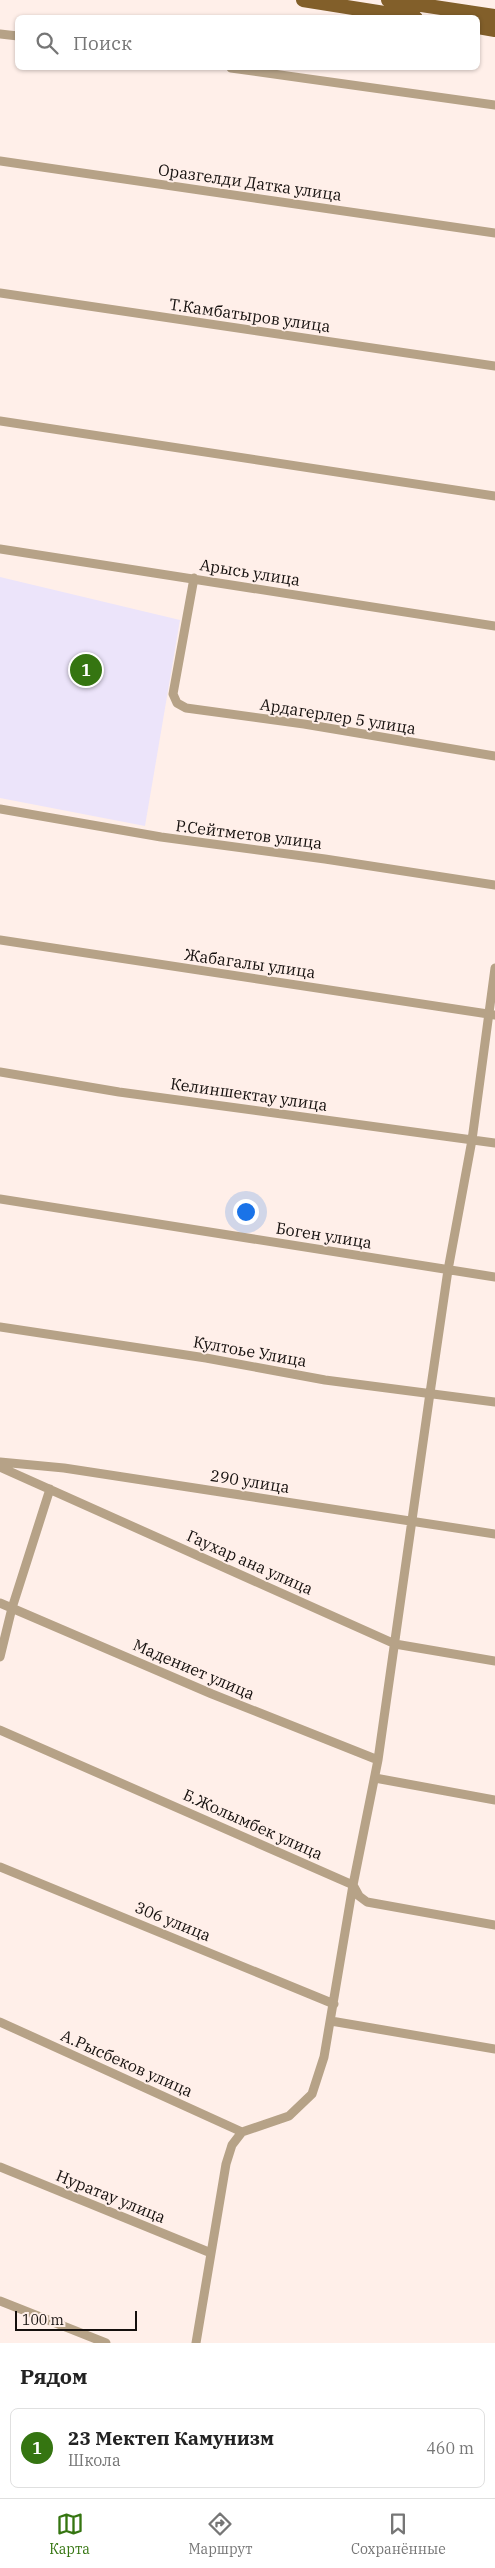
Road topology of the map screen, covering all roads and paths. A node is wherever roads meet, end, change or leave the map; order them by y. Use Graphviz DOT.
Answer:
graph roads {
  1 [pos="303,0"];
  2 [pos="388,0"];
  3 [pos="397,15"];
  4 [pos="495,16"];
  5 [pos="480,27"];
  6 [pos="495,30"];
  7 [pos="0,34"];
  8 [pos="15,36"];
  9 [pos="245,70"];
  10 [pos="495,105"];
  11 [pos="0,161"];
  12 [pos="495,233"];
  13 [pos="0,293"];
  14 [pos="495,366"];
  15 [pos="0,421"];
  16 [pos="495,496"];
  17 [pos="0,548"];
  18 [pos="194,578"];
  19 [pos="495,626"];
  20 [pos="495,756"];
  21 [pos="0,809"];
  22 [pos="495,885"];
  23 [pos="0,940"];
  24 [pos="495,968"];
  25 [pos="491,1014"];
  26 [pos="0,1072"];
  27 [pos="472,1140"];
  28 [pos="495,1143"];
  29 [pos="0,1199"];
  30 [pos="448,1270"];
  31 [pos="495,1277"];
  32 [pos="0,1327"];
  33 [pos="430,1393"];
  34 [pos="495,1402"];
  35 [pos="0,1462"];
  36 [pos="0,1467"];
  37 [pos="50,1489"];
  38 [pos="412,1521"];
  39 [pos="495,1534"];
  40 [pos="0,1603"];
  41 [pos="12,1608"];
  42 [pos="395,1644"];
  43 [pos="0,1657"];
  44 [pos="495,1661"];
  45 [pos="0,1730"];
  46 [pos="378,1760"];
  47 [pos="375,1778"];
  48 [pos="495,1800"];
  49 [pos="0,1867"];
  50 [pos="353,1885"];
  51 [pos="495,1925"];
  52 [pos="334,2004"];
  53 [pos="331,2021"];
  54 [pos="0,2022"];
  55 [pos="495,2049"];
  56 [pos="242,2132"];
  57 [pos="0,2167"];
  58 [pos="212,2253"];
  59 [pos="0,2301"];
  60 [pos="106,2343"];
  61 [pos="196,2343"];
  1 -- 3 [label="main road"];
  2 -- 4 [label="main road"];
  5 -- 6 [label="main road"];
  7 -- 8 [label="street"];
  9 -- 10 [label="street"];
  11 -- 12 [label="street, Оразгелди Датка улица"];
  13 -- 14 [label="street, Т.Камбатыров улица"];
  15 -- 16 [label="street"];
  17 -- 18 [label="street, Арысь улица"];
  18 -- 19 [label="street, Арысь улица"];
  18 -- 20 [label="street, Ардагерлер 5 улица"];
  21 -- 22 [label="street, Р.Сейтметов улица"];
  23 -- 25 [label="street, Жабагалы улица"];
  24 -- 25 [label="street"];
  25 -- 27 [label="street"];
  26 -- 27 [label="street, Келиншектау улица"];
  27 -- 28 [label="street, Келиншектау улица"];
  27 -- 30 [label="street"];
  29 -- 30 [label="street, Боген улица"];
  30 -- 31 [label="street, Боген улица"];
  30 -- 33 [label="street"];
  32 -- 33 [label="street, Култоье Улица"];
  33 -- 34 [label="street, Култоье Улица"];
  33 -- 38 [label="street"];
  35 -- 38 [label="street, 290 улица"];
  36 -- 37 [label="street, Гаухар ана улица"];
  37 -- 41 [label="street"];
  37 -- 42 [label="street, Гаухар ана улица"];
  38 -- 39 [label="street, 290 улица"];
  38 -- 42 [label="street"];
  40 -- 41 [label="street, Мадениет улица"];
  41 -- 43 [label="street"];
  41 -- 46 [label="street, Мадениет улица"];
  42 -- 44 [label="street, Гаухар ана улица"];
  42 -- 46 [label="street"];
  45 -- 50 [label="street, Б.Жолымбек улица"];
  46 -- 47 [label="street"];
  47 -- 48 [label="street"];
  47 -- 50 [label="street"];
  49 -- 52 [label="street, 306 улица"];
  50 -- 51 [label="street, Б.Жолымбек улица"];
  50 -- 52 [label="street"];
  52 -- 53 [label="street"];
  53 -- 55 [label="street"];
  53 -- 56 [label="street"];
  54 -- 56 [label="street, А.Рысбеков улица"];
  56 -- 58 [label="street"];
  57 -- 58 [label="street, Нуратау улица"];
  58 -- 61 [label="street"];
  59 -- 60 [label="street"];
}
